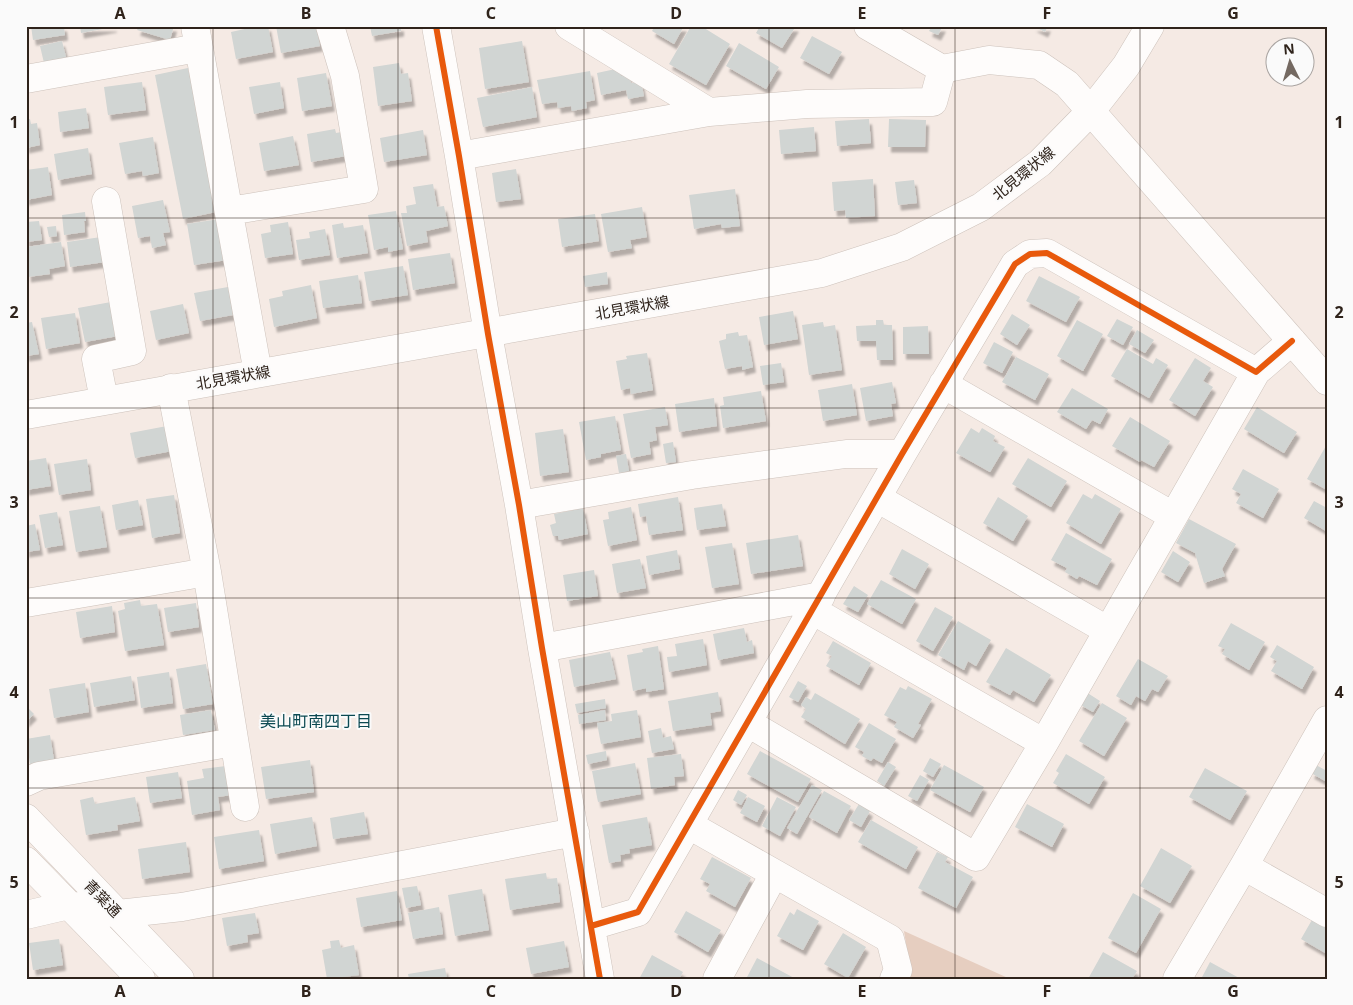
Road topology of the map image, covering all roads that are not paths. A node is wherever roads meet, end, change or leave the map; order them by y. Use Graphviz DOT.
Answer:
graph roads {
  1 [pos="330,26"];
  2 [pos="436,26"];
  3 [pos="569,26"];
  4 [pos="868,26"];
  5 [pos="1150,26"];
  6 [pos="197,37"];
  7 [pos="942,69"];
  8 [pos="26,79"];
  9 [pos="709,112"];
  10 [pos="1090,112"];
  11 [pos="459,156"];
  12 [pos="106,201"];
  13 [pos="229,211"];
  14 [pos="488,334"];
  15 [pos="1292,341"];
  16 [pos="1256,372"];
  17 [pos="258,373"];
  18 [pos="1327,381"];
  19 [pos="943,384"];
  20 [pos="171,388"];
  21 [pos="104,400"];
  22 [pos="26,415"];
  23 [pos="902,454"];
  24 [pos="877,498"];
  25 [pos="519,505"];
  26 [pos="1174,516"];
  27 [pos="207,572"];
  28 [pos="816,603"];
  29 [pos="26,604"];
  30 [pos="1107,630"];
  31 [pos="542,648"];
  32 [pos="1327,720"];
  33 [pos="748,723"];
  34 [pos="234,742"];
  35 [pos="1044,743"];
  36 [pos="26,782"];
  37 [pos="245,807"];
  38 [pos="26,818"];
  39 [pos="689,825"];
  40 [pos="575,832"];
  41 [pos="26,861"];
  42 [pos="1244,866"];
  43 [pos="774,874"];
  44 [pos="69,905"];
  45 [pos="118,914"];
  46 [pos="1327,914"];
  47 [pos="26,915"];
  48 [pos="591,926"];
  49 [pos="140,979"];
  50 [pos="180,979"];
  51 [pos="600,979"];
  52 [pos="717,979"];
  53 [pos="894,979"];
  54 [pos="1177,979"];
  1 -- 13 [label="street"];
  2 -- 11 [label="street"];
  3 -- 9 [label="street"];
  4 -- 7 [label="street"];
  5 -- 10 [label="street, 北見環状線"];
  6 -- 8 [label="street"];
  6 -- 13 [label="street"];
  7 -- 9 [label="street"];
  7 -- 10 [label="street"];
  9 -- 11 [label="street"];
  10 -- 14 [label="street, 北見環状線"];
  10 -- 15 [label="street"];
  11 -- 14 [label="street"];
  12 -- 21 [label="street"];
  13 -- 17 [label="street"];
  14 -- 17 [label="street, 北見環状線"];
  14 -- 25 [label="street"];
  15 -- 16 [label="street"];
  15 -- 18 [label="street"];
  16 -- 19 [label="street"];
  16 -- 26 [label="street"];
  17 -- 20 [label="street, 北見環状線"];
  19 -- 23 [label="street"];
  19 -- 26 [label="street"];
  20 -- 21 [label="street, 北見環状線"];
  20 -- 27 [label="street"];
  21 -- 22 [label="street, 北見環状線"];
  23 -- 24 [label="street"];
  23 -- 25 [label="street"];
  24 -- 28 [label="street"];
  24 -- 30 [label="street"];
  25 -- 31 [label="street"];
  26 -- 30 [label="street"];
  27 -- 29 [label="street"];
  27 -- 34 [label="street"];
  28 -- 31 [label="street"];
  28 -- 33 [label="street"];
  28 -- 35 [label="street"];
  30 -- 35 [label="street"];
  31 -- 40 [label="street"];
  32 -- 42 [label="street"];
  33 -- 35 [label="street"];
  33 -- 39 [label="street"];
  34 -- 36 [label="street"];
  34 -- 37 [label="street"];
  38 -- 45 [label="street, 青葉通"];
  39 -- 43 [label="street"];
  39 -- 48 [label="street"];
  40 -- 45 [label="street"];
  40 -- 48 [label="street"];
  41 -- 44 [label="street, 青葉通"];
  42 -- 46 [label="street"];
  42 -- 54 [label="street"];
  43 -- 52 [label="street"];
  43 -- 53 [label="street"];
  44 -- 45 [label="street"];
  44 -- 47 [label="street"];
  44 -- 49 [label="street, 青葉通"];
  45 -- 50 [label="street, 青葉通"];
  48 -- 51 [label="street"];
}
